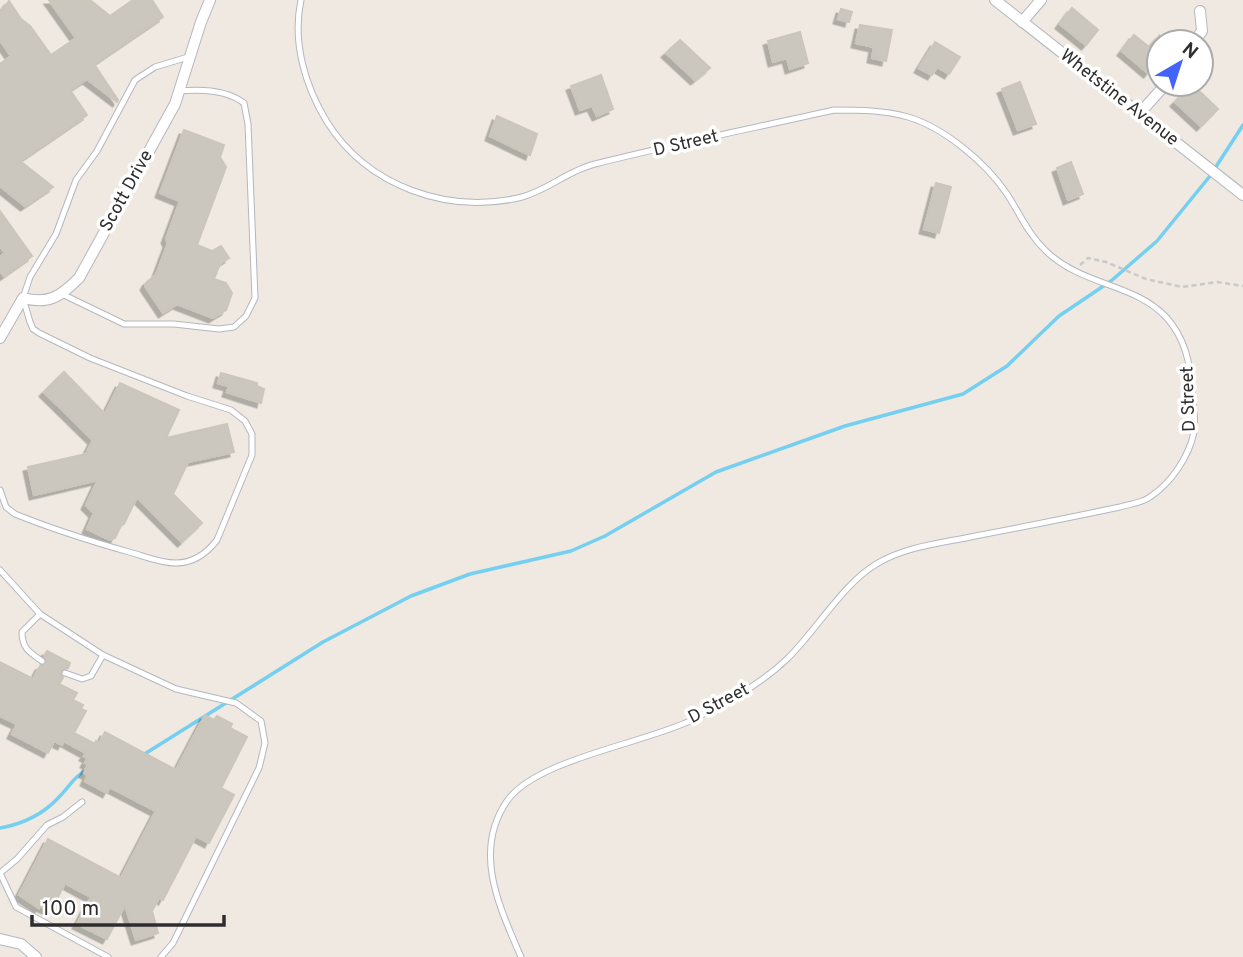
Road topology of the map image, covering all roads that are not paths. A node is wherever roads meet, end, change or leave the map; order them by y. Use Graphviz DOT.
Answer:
graph roads {
  1 [pos="211,0"];
  2 [pos="301,0"];
  3 [pos="995,0"];
  4 [pos="1041,0"];
  5 [pos="1200,11"];
  6 [pos="1022,22"];
  7 [pos="1202,28"];
  8 [pos="190,57"];
  9 [pos="179,91"];
  10 [pos="1153,98"];
  11 [pos="1139,114"];
  12 [pos="1243,195"];
  13 [pos="62,294"];
  14 [pos="23,298"];
  15 [pos="0,338"];
  16 [pos="0,490"];
  17 [pos="0,570"];
  18 [pos="40,614"];
  19 [pos="103,655"];
  20 [pos="42,661"];
  21 [pos="65,673"];
  22 [pos="82,802"];
  23 [pos="0,873"];
  24 [pos="0,939"];
  25 [pos="36,957"];
  26 [pos="108,957"];
  27 [pos="161,957"];
  28 [pos="521,957"];
  1 -- 8 [label="street, Scott Drive"];
  2 -- 28 [label="lane, D Street"];
  3 -- 6 [label="street, Whetstine Avenue"];
  4 -- 6 [label="street"];
  5 -- 7 [label="street"];
  6 -- 11 [label="street, Whetstine Avenue"];
  8 -- 9 [label="street, Scott Drive"];
  8 -- 14 [label="lane"];
  9 -- 13 [label="street, Scott Drive"];
  9 -- 13 [label="lane"];
  10 -- 11 [label="street"];
  11 -- 12 [label="street, Whetstine Avenue"];
  13 -- 14 [label="street"];
  14 -- 15 [label="street"];
  14 -- 16 [label="lane"];
  17 -- 18 [label="lane"];
  18 -- 19 [label="lane"];
  18 -- 20 [label="lane"];
  19 -- 21 [label="lane"];
  19 -- 27 [label="lane"];
  22 -- 23 [label="lane"];
  23 -- 26 [label="lane"];
  24 -- 25 [label="street"];
}
